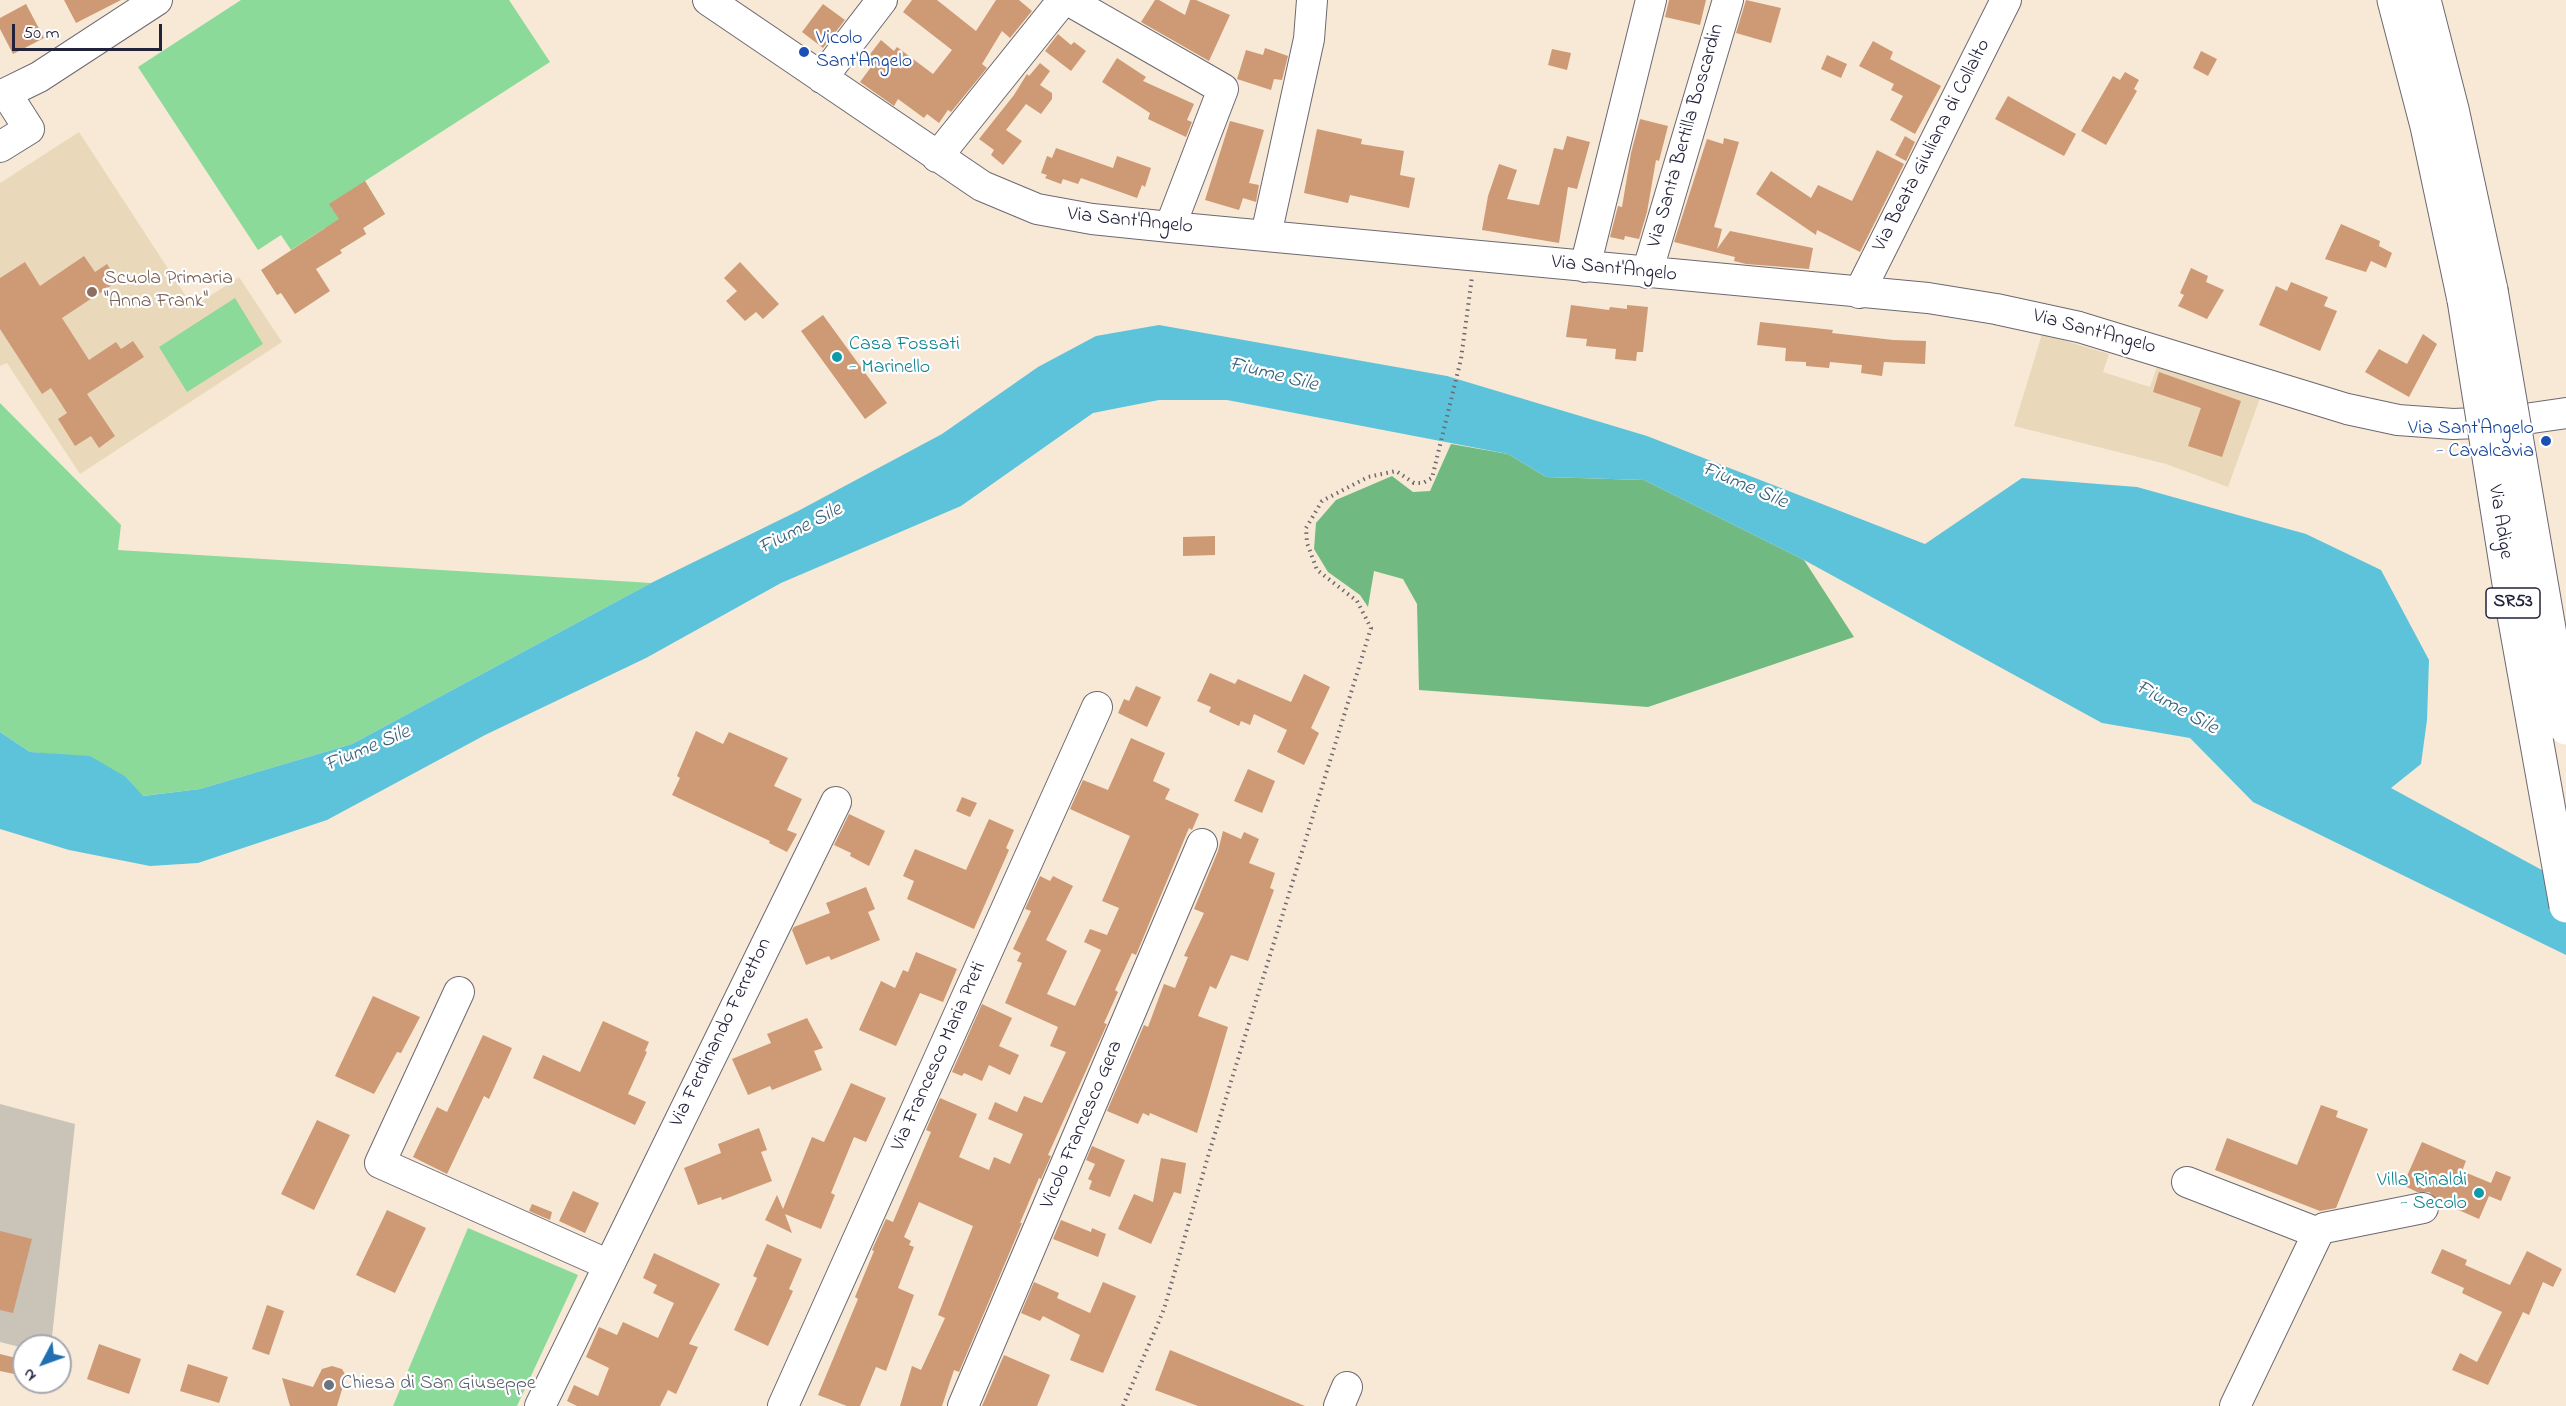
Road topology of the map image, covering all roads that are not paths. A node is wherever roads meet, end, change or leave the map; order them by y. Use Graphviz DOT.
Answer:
graph roads {
  1 [pos="157,0"];
  2 [pos="708,0"];
  3 [pos="882,0"];
  4 [pos="1063,0"];
  5 [pos="1068,0"];
  6 [pos="1312,0"];
  7 [pos="1651,0"];
  8 [pos="1728,0"];
  9 [pos="2006,0"];
  10 [pos="2394,0"];
  11 [pos="2424,0"];
  12 [pos="822,78"];
  13 [pos="3,94"];
  14 [pos="0,147"];
  15 [pos="937,157"];
  16 [pos="1170,227"];
  17 [pos="1266,235"];
  18 [pos="1585,267"];
  19 [pos="1647,273"];
  20 [pos="1859,293"];
  21 [pos="2477,295"];
  22 [pos="2546,408"];
  23 [pos="1097,707"];
  24 [pos="2566,728"];
  25 [pos="836,802"];
  26 [pos="1202,844"];
  27 [pos="2566,906"];
  28 [pos="459,992"];
  29 [pos="2187,1182"];
  30 [pos="2423,1208"];
  31 [pos="2318,1233"];
  32 [pos="609,1265"];
  33 [pos="540,1406"];
  34 [pos="783,1406"];
  35 [pos="963,1406"];
  36 [pos="2235,1406"];
  1 -- 13 [label="street"];
  2 -- 12 [label="street, Via Sant'Angelo"];
  3 -- 12 [label="street"];
  4 -- 15 [label="street"];
  5 -- 16 [label="street"];
  6 -- 17 [label="street"];
  7 -- 18 [label="street"];
  8 -- 19 [label="street, Via Santa Bertilla Boscardin"];
  9 -- 20 [label="street, Via Beata Giuliana di Collalto"];
  10 -- 21 [label="highway, Via Adige / SR53"];
  11 -- 21 [label="highway, Via Adige / SR53"];
  12 -- 15 [label="street, Via Sant'Angelo"];
  13 -- 14 [label="street"];
  15 -- 16 [label="street, Via Sant'Angelo"];
  16 -- 17 [label="street, Via Sant'Angelo"];
  17 -- 18 [label="street, Via Sant'Angelo"];
  18 -- 19 [label="street, Via Sant'Angelo"];
  19 -- 20 [label="street, Via Sant'Angelo"];
  20 -- 22 [label="street, Via Sant'Angelo"];
  21 -- 24 [label="highway, Via Adige / SR53, bridge"];
  21 -- 27 [label="highway, Via Adige / SR53, bridge"];
  23 -- 34 [label="street, Via Francesco Maria Preti"];
  25 -- 32 [label="street, Via Ferdinando Ferretton"];
  26 -- 35 [label="street, Vicolo Francesco Gera"];
  28 -- 32 [label="street"];
  29 -- 31 [label="street"];
  30 -- 31 [label="street"];
  31 -- 36 [label="street"];
  32 -- 33 [label="street, Via Ferdinando Ferretton"];
}
